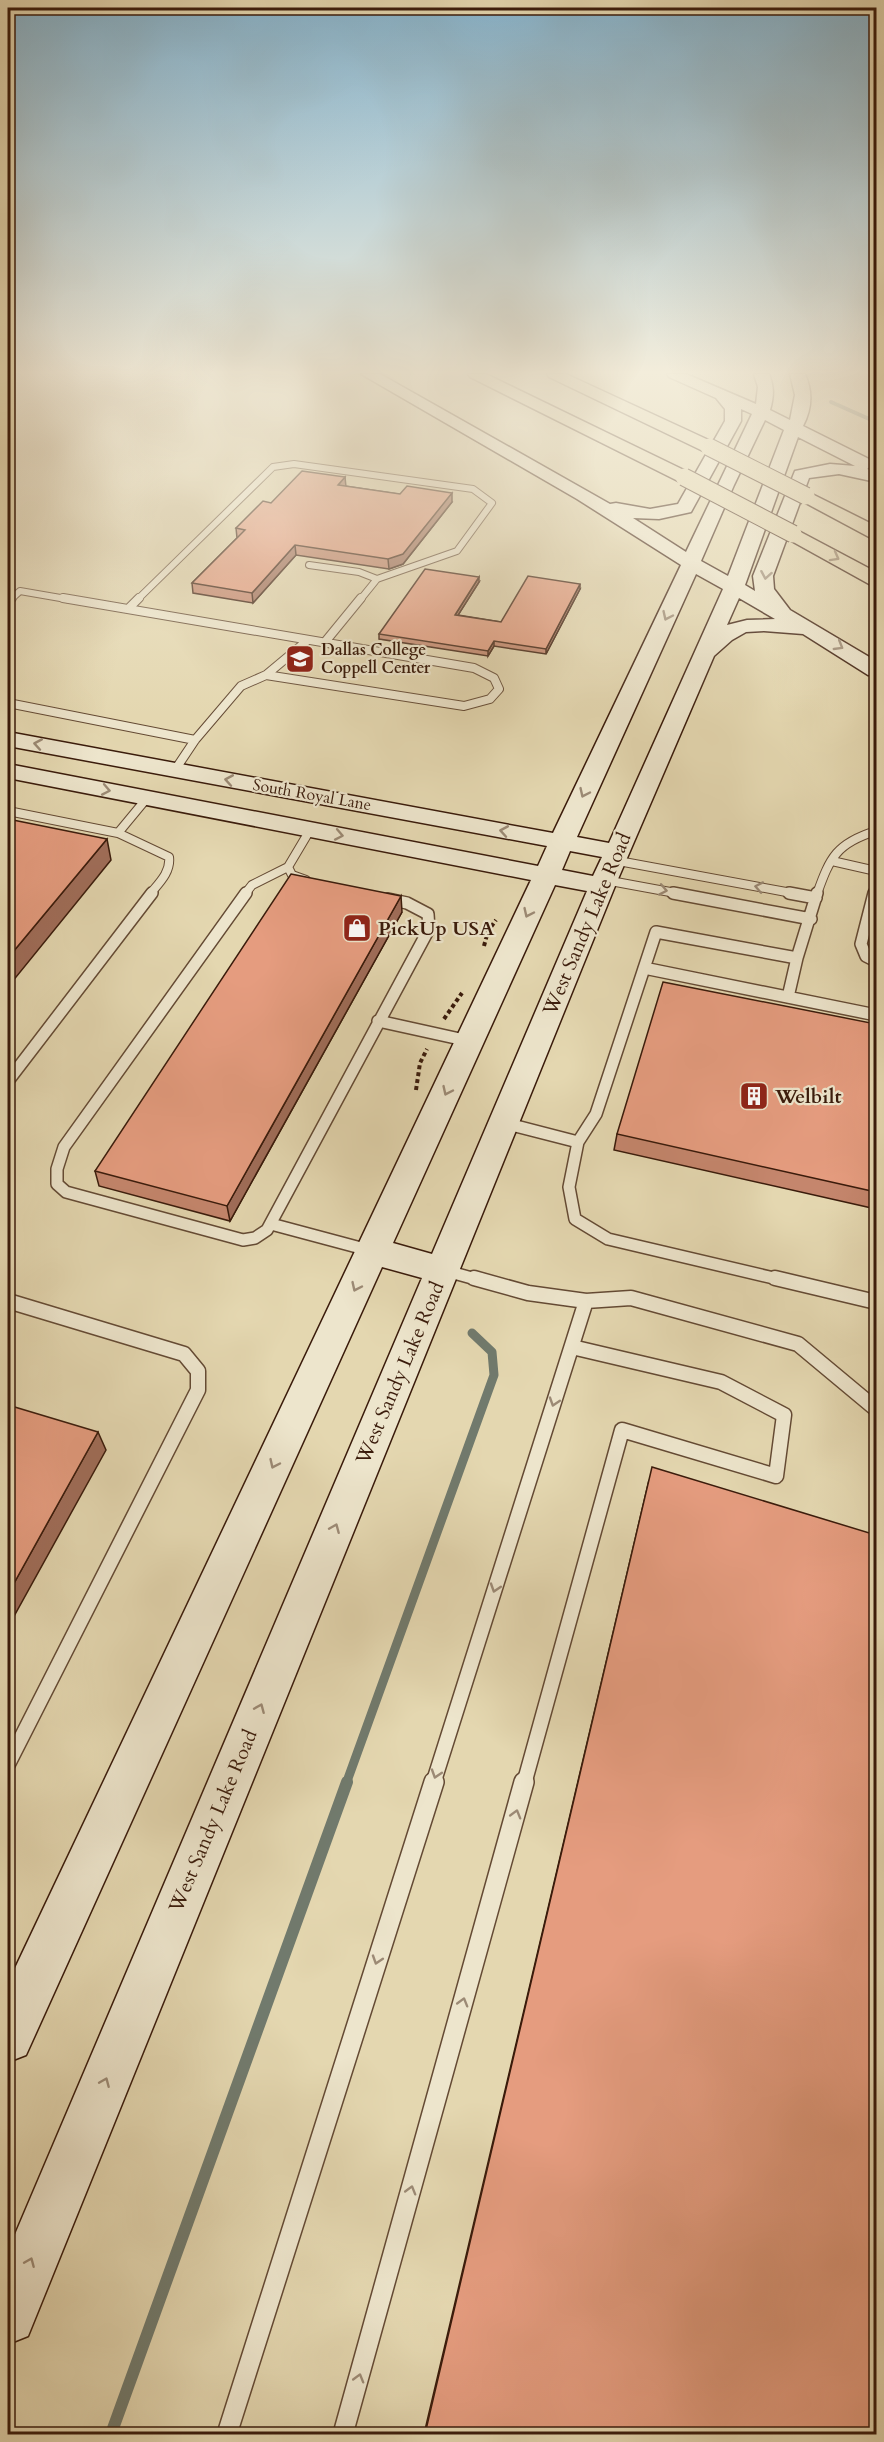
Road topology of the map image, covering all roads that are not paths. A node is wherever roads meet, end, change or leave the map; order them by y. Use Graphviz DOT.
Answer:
graph roads {
  1 [pos="252,488"];
  2 [pos="466,488"];
  3 [pos="571,488"];
  4 [pos="696,488"];
  5 [pos="705,488"];
  6 [pos="724,488"];
  7 [pos="771,488"];
  8 [pos="790,488"];
  9 [pos="796,488"];
  10 [pos="583,495"];
  11 [pos="876,533"];
  12 [pos="691,563"];
  13 [pos="309,565"];
  14 [pos="377,579"];
  15 [pos="876,580"];
  16 [pos="734,587"];
  17 [pos="8,602"];
  18 [pos="129,608"];
  19 [pos="785,616"];
  20 [pos="815,633"];
  21 [pos="309,640"];
  22 [pos="324,642"];
  23 [pos="704,654"];
  24 [pos="876,670"];
  25 [pos="266,675"];
  26 [pos="8,704"];
  27 [pos="8,739"];
  28 [pos="195,740"];
  29 [pos="175,770"];
  30 [pos="8,771"];
  31 [pos="147,798"];
  32 [pos="8,811"];
  33 [pos="310,830"];
  34 [pos="876,831"];
  35 [pos="118,833"];
  36 [pos="561,841"];
  37 [pos="832,861"];
  38 [pos="288,867"];
  39 [pos="610,869"];
  40 [pos="876,871"];
  41 [pos="546,875"];
  42 [pos="318,883"];
  43 [pos="876,886"];
  44 [pos="374,895"];
  45 [pos="816,898"];
  46 [pos="811,919"];
  47 [pos="797,958"];
  48 [pos="876,961"];
  49 [pos="644,968"];
  50 [pos="788,997"];
  51 [pos="876,1015"];
  52 [pos="378,1021"];
  53 [pos="469,1041"];
  54 [pos="8,1082"];
  55 [pos="504,1124"];
  56 [pos="578,1142"];
  57 [pos="271,1224"];
  58 [pos="373,1251"];
  59 [pos="442,1270"];
  60 [pos="586,1301"];
  61 [pos="8,1302"];
  62 [pos="876,1302"];
  63 [pos="572,1347"];
  64 [pos="876,1409"];
  65 [pos="8,1764"];
  66 [pos="8,2037"];
  67 [pos="8,2316"];
  68 [pos="227,2434"];
  69 [pos="343,2434"];
  1 -- 18 [label="lane"];
  2 -- 14 [label="lane"];
  3 -- 10 [label="main road"];
  4 -- 10 [label="main road"];
  5 -- 15 [label="highway, one-way, bridge"];
  6 -- 12 [label="main road"];
  7 -- 16 [label="main road, West Sandy Lake Road"];
  8 -- 11 [label="highway, bridge"];
  9 -- 19 [label="main road, one-way"];
  10 -- 12 [label="main road"];
  12 -- 16 [label="main road"];
  12 -- 36 [label="main road, one-way"];
  13 -- 14 [label="lane"];
  14 -- 22 [label="lane"];
  16 -- 19 [label="main road"];
  16 -- 23 [label="main road, West Sandy Lake Road"];
  17 -- 18 [label="lane"];
  18 -- 21 [label="lane"];
  19 -- 20 [label="main road"];
  20 -- 23 [label="main road"];
  20 -- 24 [label="main road, one-way"];
  21 -- 22 [label="lane"];
  21 -- 25 [label="lane"];
  22 -- 25 [label="lane"];
  23 -- 39 [label="main road, West Sandy Lake Road"];
  25 -- 28 [label="lane"];
  26 -- 28 [label="lane"];
  29 -- 27 [label="main road, South Royal Lane, one-way"];
  28 -- 29 [label="lane"];
  36 -- 29 [label="main road, South Royal Lane, one-way"];
  30 -- 31 [label="main road, South Royal Lane, one-way"];
  31 -- 33 [label="main road, South Royal Lane"];
  31 -- 35 [label="lane"];
  32 -- 35 [label="lane"];
  33 -- 38 [label="lane"];
  33 -- 41 [label="main road, South Royal Lane, one-way"];
  34 -- 37 [label="lane"];
  35 -- 54 [label="lane"];
  36 -- 39 [label="main road, South Royal Lane"];
  36 -- 41 [label="main road"];
  37 -- 40 [label="lane"];
  37 -- 45 [label="lane"];
  38 -- 42 [label="lane"];
  38 -- 57 [label="lane"];
  39 -- 41 [label="main road, South Royal Lane"];
  45 -- 39 [label="lane, one-way"];
  39 -- 46 [label="lane, one-way"];
  39 -- 55 [label="main road, West Sandy Lake Road"];
  41 -- 53 [label="main road, one-way"];
  43 -- 48 [label="lane"];
  44 -- 52 [label="lane"];
  45 -- 46 [label="lane"];
  46 -- 47 [label="lane"];
  47 -- 49 [label="lane"];
  47 -- 50 [label="lane"];
  49 -- 50 [label="lane"];
  49 -- 56 [label="lane"];
  50 -- 51 [label="lane"];
  52 -- 53 [label="lane"];
  52 -- 57 [label="lane"];
  53 -- 58 [label="main road, one-way"];
  55 -- 56 [label="lane"];
  55 -- 59 [label="main road, West Sandy Lake Road"];
  56 -- 62 [label="lane"];
  57 -- 58 [label="lane"];
  58 -- 59 [label="main road"];
  58 -- 66 [label="main road, one-way"];
  59 -- 60 [label="lane"];
  67 -- 59 [label="main road, West Sandy Lake Road, one-way"];
  60 -- 63 [label="lane"];
  60 -- 64 [label="lane"];
  61 -- 65 [label="lane"];
  63 -- 68 [label="lane, one-way"];
  69 -- 63 [label="lane, one-way"];
}
